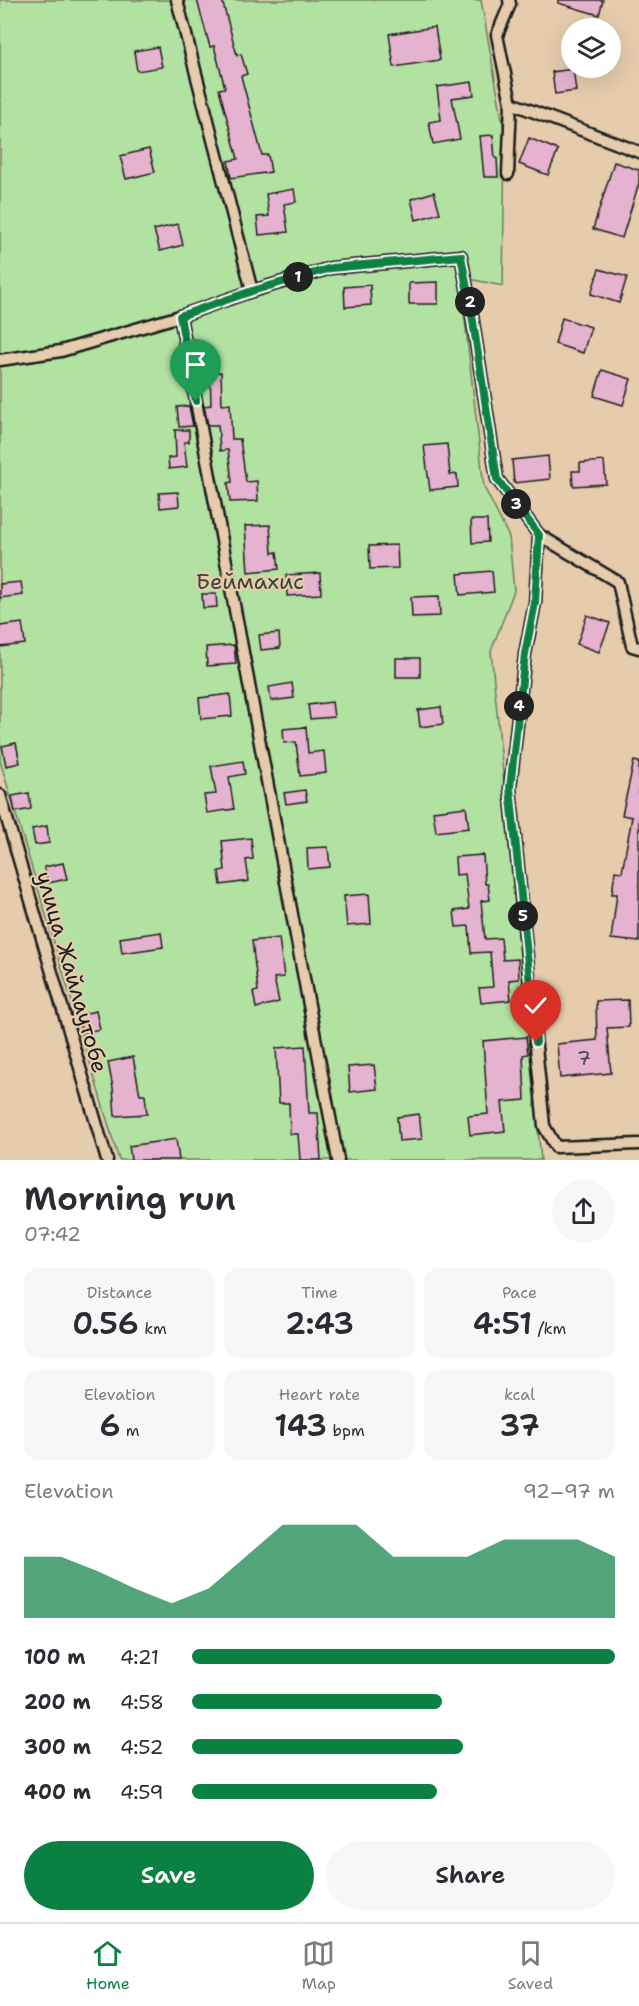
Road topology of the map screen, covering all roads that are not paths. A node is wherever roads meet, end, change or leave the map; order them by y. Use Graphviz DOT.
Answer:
graph roads {
  1 [pos="177,0"];
  2 [pos="509,0"];
  3 [pos="511,103"];
  4 [pos="639,152"];
  5 [pos="508,174"];
  6 [pos="252,291"];
  7 [pos="180,316"];
  8 [pos="0,360"];
  9 [pos="539,535"];
  10 [pos="639,648"];
  11 [pos="0,795"];
  12 [pos="639,1144"];
  13 [pos="107,1160"];
  14 [pos="338,1160"];
  1 -- 6 [label="street"];
  2 -- 3 [label="street"];
  3 -- 4 [label="street"];
  3 -- 5 [label="street"];
  6 -- 7 [label="street"];
  6 -- 9 [label="street"];
  7 -- 8 [label="street"];
  7 -- 14 [label="street"];
  9 -- 10 [label="street"];
  9 -- 12 [label="street"];
  11 -- 13 [label="street, улица Жайлаутобе"];
}
